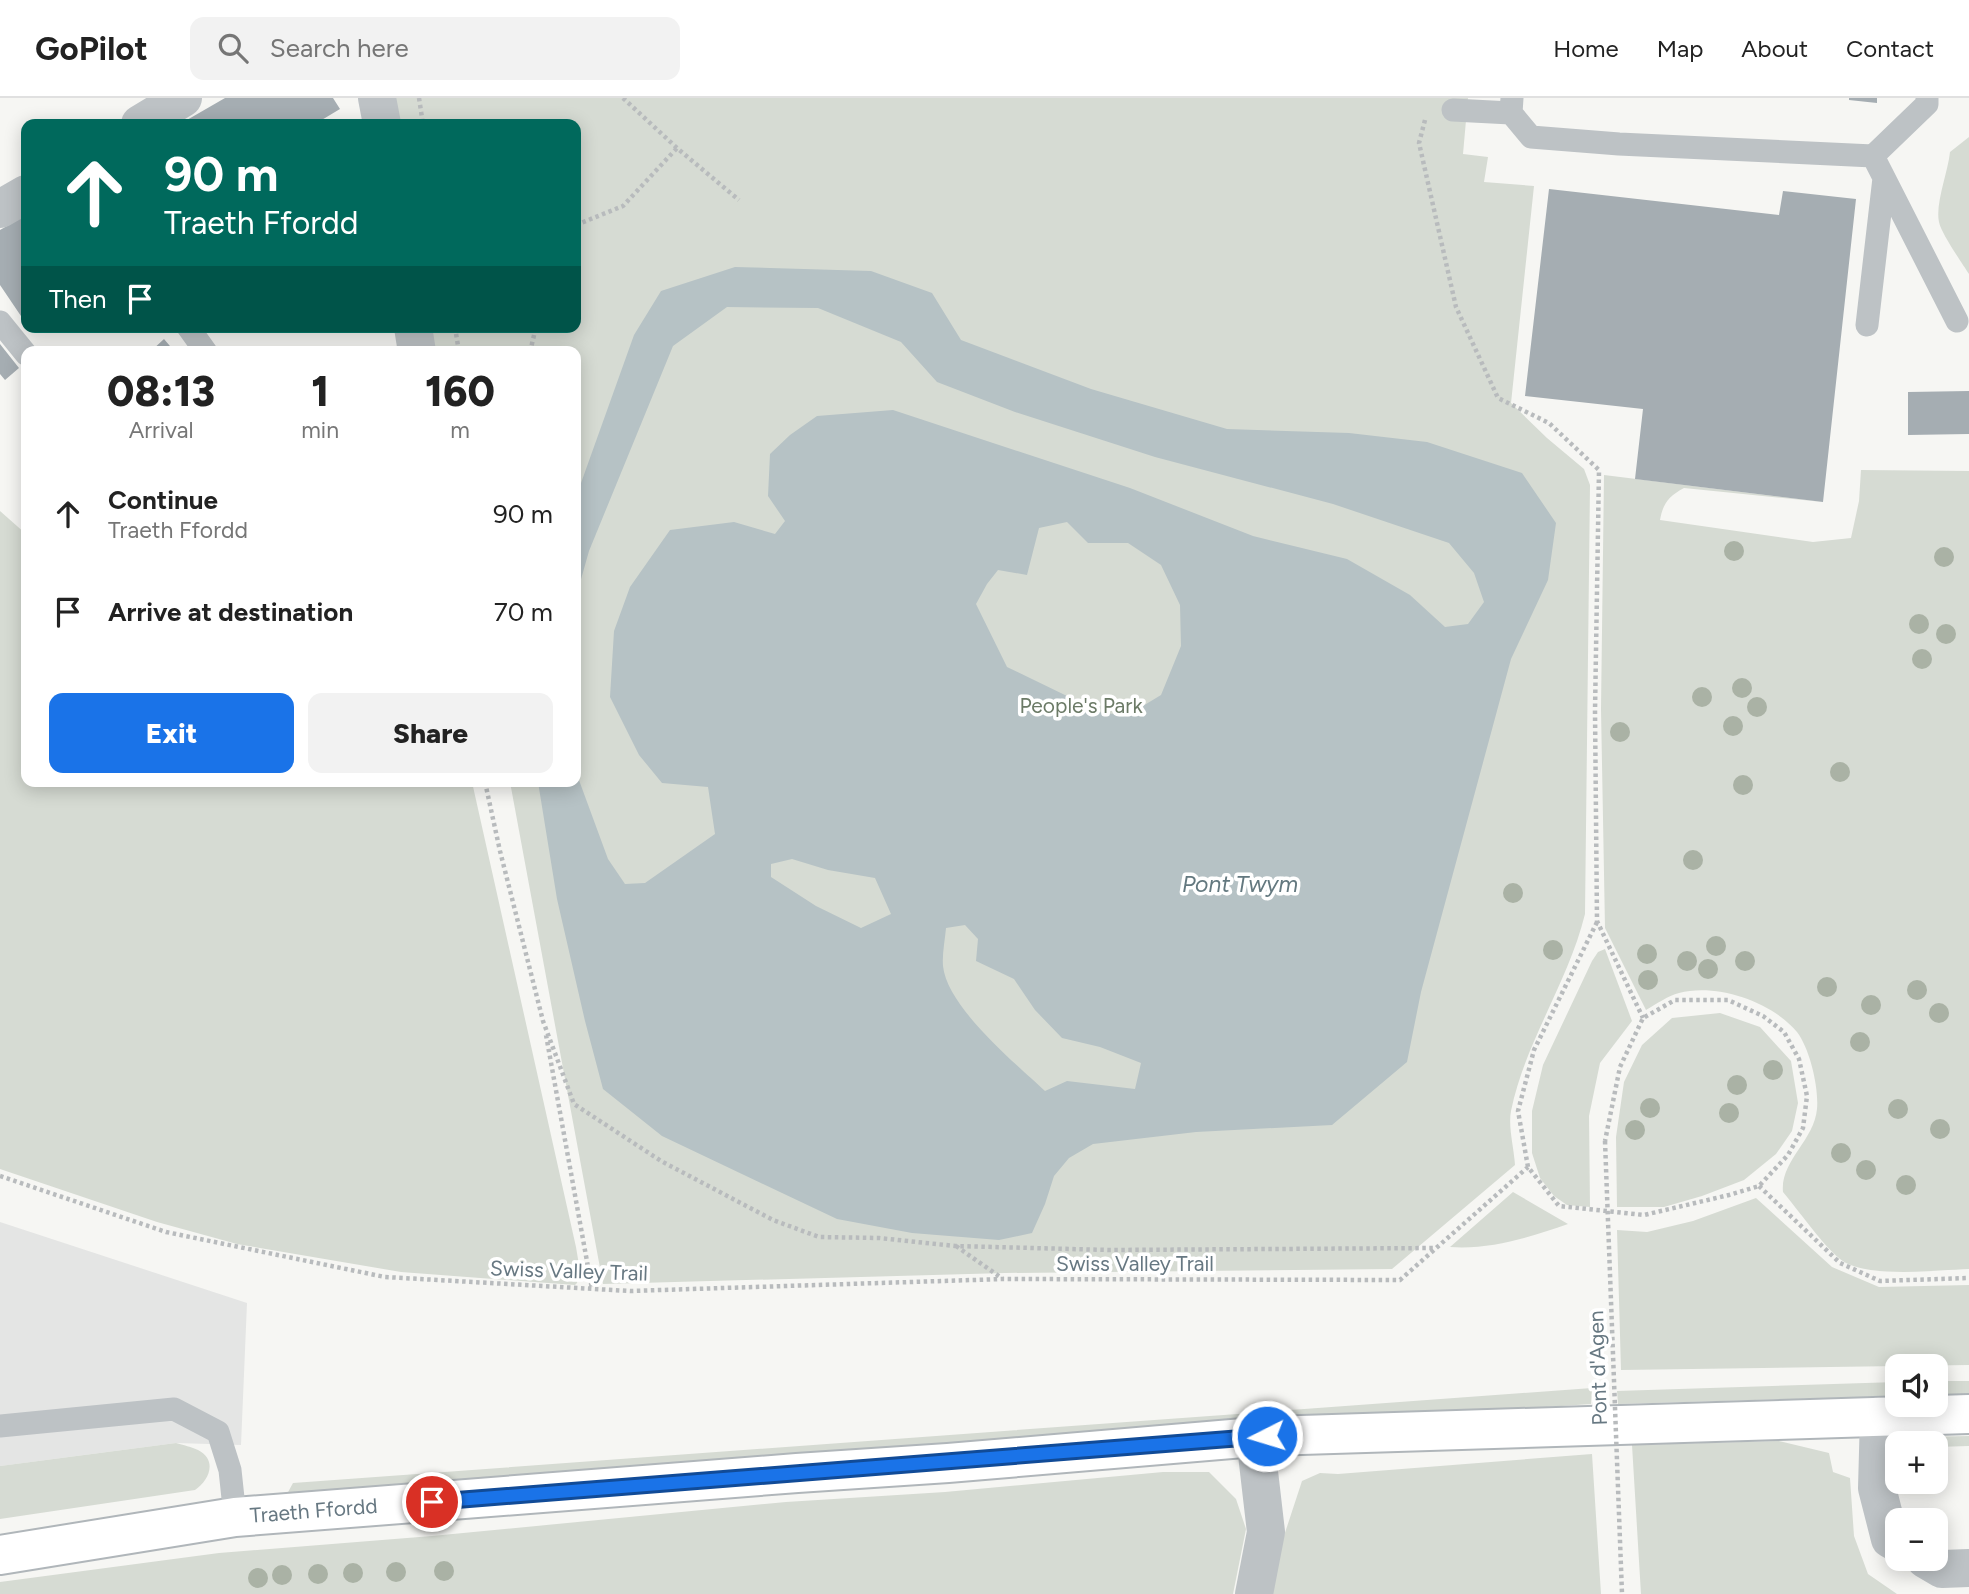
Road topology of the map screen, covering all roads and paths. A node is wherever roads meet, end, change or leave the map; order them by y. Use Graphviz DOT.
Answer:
graph roads {
  1 [pos="183,98"];
  2 [pos="377,98"];
  3 [pos="623,98"];
  4 [pos="1927,98"];
  5 [pos="1512,106"];
  6 [pos="1428,109"];
  7 [pos="1453,110"];
  8 [pos="148,119"];
  9 [pos="381,119"];
  10 [pos="677,148"];
  11 [pos="1873,156"];
  12 [pos="1884,177"];
  13 [pos="21,197"];
  14 [pos="739,200"];
  15 [pos="0,209"];
  16 [pos="581,223"];
  17 [pos="0,321"];
  18 [pos="1956,321"];
  19 [pos="1867,326"];
  20 [pos="21,348"];
  21 [pos="486,787"];
  22 [pos="1597,921"];
  23 [pos="1643,1018"];
  24 [pos="543,1021"];
  25 [pos="1528,1167"];
  26 [pos="0,1177"];
  27 [pos="1759,1186"];
  28 [pos="955,1246"];
  29 [pos="1436,1248"];
  30 [pos="1969,1278"];
  31 [pos="1004,1279"];
  32 [pos="592,1289"];
  33 [pos="1969,1414"];
  34 [pos="1879,1416"];
  35 [pos="0,1426"];
  36 [pos="1255,1437"];
  37 [pos="235,1517"];
  38 [pos="1885,1519"];
  39 [pos="0,1555"];
  40 [pos="1969,1568"];
  41 [pos="1948,1569"];
  42 [pos="1254,1594"];
  43 [pos="1622,1594"];
  1 -- 8 [label="street"];
  2 -- 9 [label="street"];
  3 -- 10 [label="path"];
  4 -- 11 [label="lane"];
  5 -- 7 [label="lane"];
  5 -- 11 [label="lane"];
  6 -- 22 [label="path"];
  10 -- 14 [label="path"];
  10 -- 16 [label="path"];
  11 -- 12 [label="lane"];
  12 -- 18 [label="lane"];
  12 -- 19 [label="lane"];
  13 -- 15 [label="street"];
  17 -- 20 [label="lane"];
  21 -- 24 [label="path"];
  22 -- 23 [label="path"];
  22 -- 25 [label="path"];
  23 -- 27 [label="path"];
  23 -- 43 [label="path, Pont d'Agen, bridge"];
  24 -- 28 [label="path"];
  24 -- 32 [label="path"];
  25 -- 27 [label="path"];
  25 -- 29 [label="path, Swiss Valley Trail"];
  26 -- 32 [label="path, Swiss Valley Trail"];
  27 -- 30 [label="path"];
  28 -- 29 [label="path"];
  28 -- 31 [label="path"];
  29 -- 31 [label="path, Swiss Valley Trail"];
  31 -- 32 [label="path, Swiss Valley Trail"];
  33 -- 34 [label="main road, Traeth Ffordd"];
  34 -- 36 [label="main road, Traeth Ffordd"];
  34 -- 38 [label="street"];
  35 -- 37 [label="lane"];
  36 -- 37 [label="main road, Traeth Ffordd"];
  36 -- 42 [label="street"];
  37 -- 39 [label="main road, Traeth Ffordd"];
  40 -- 41 [label="street"];
}
